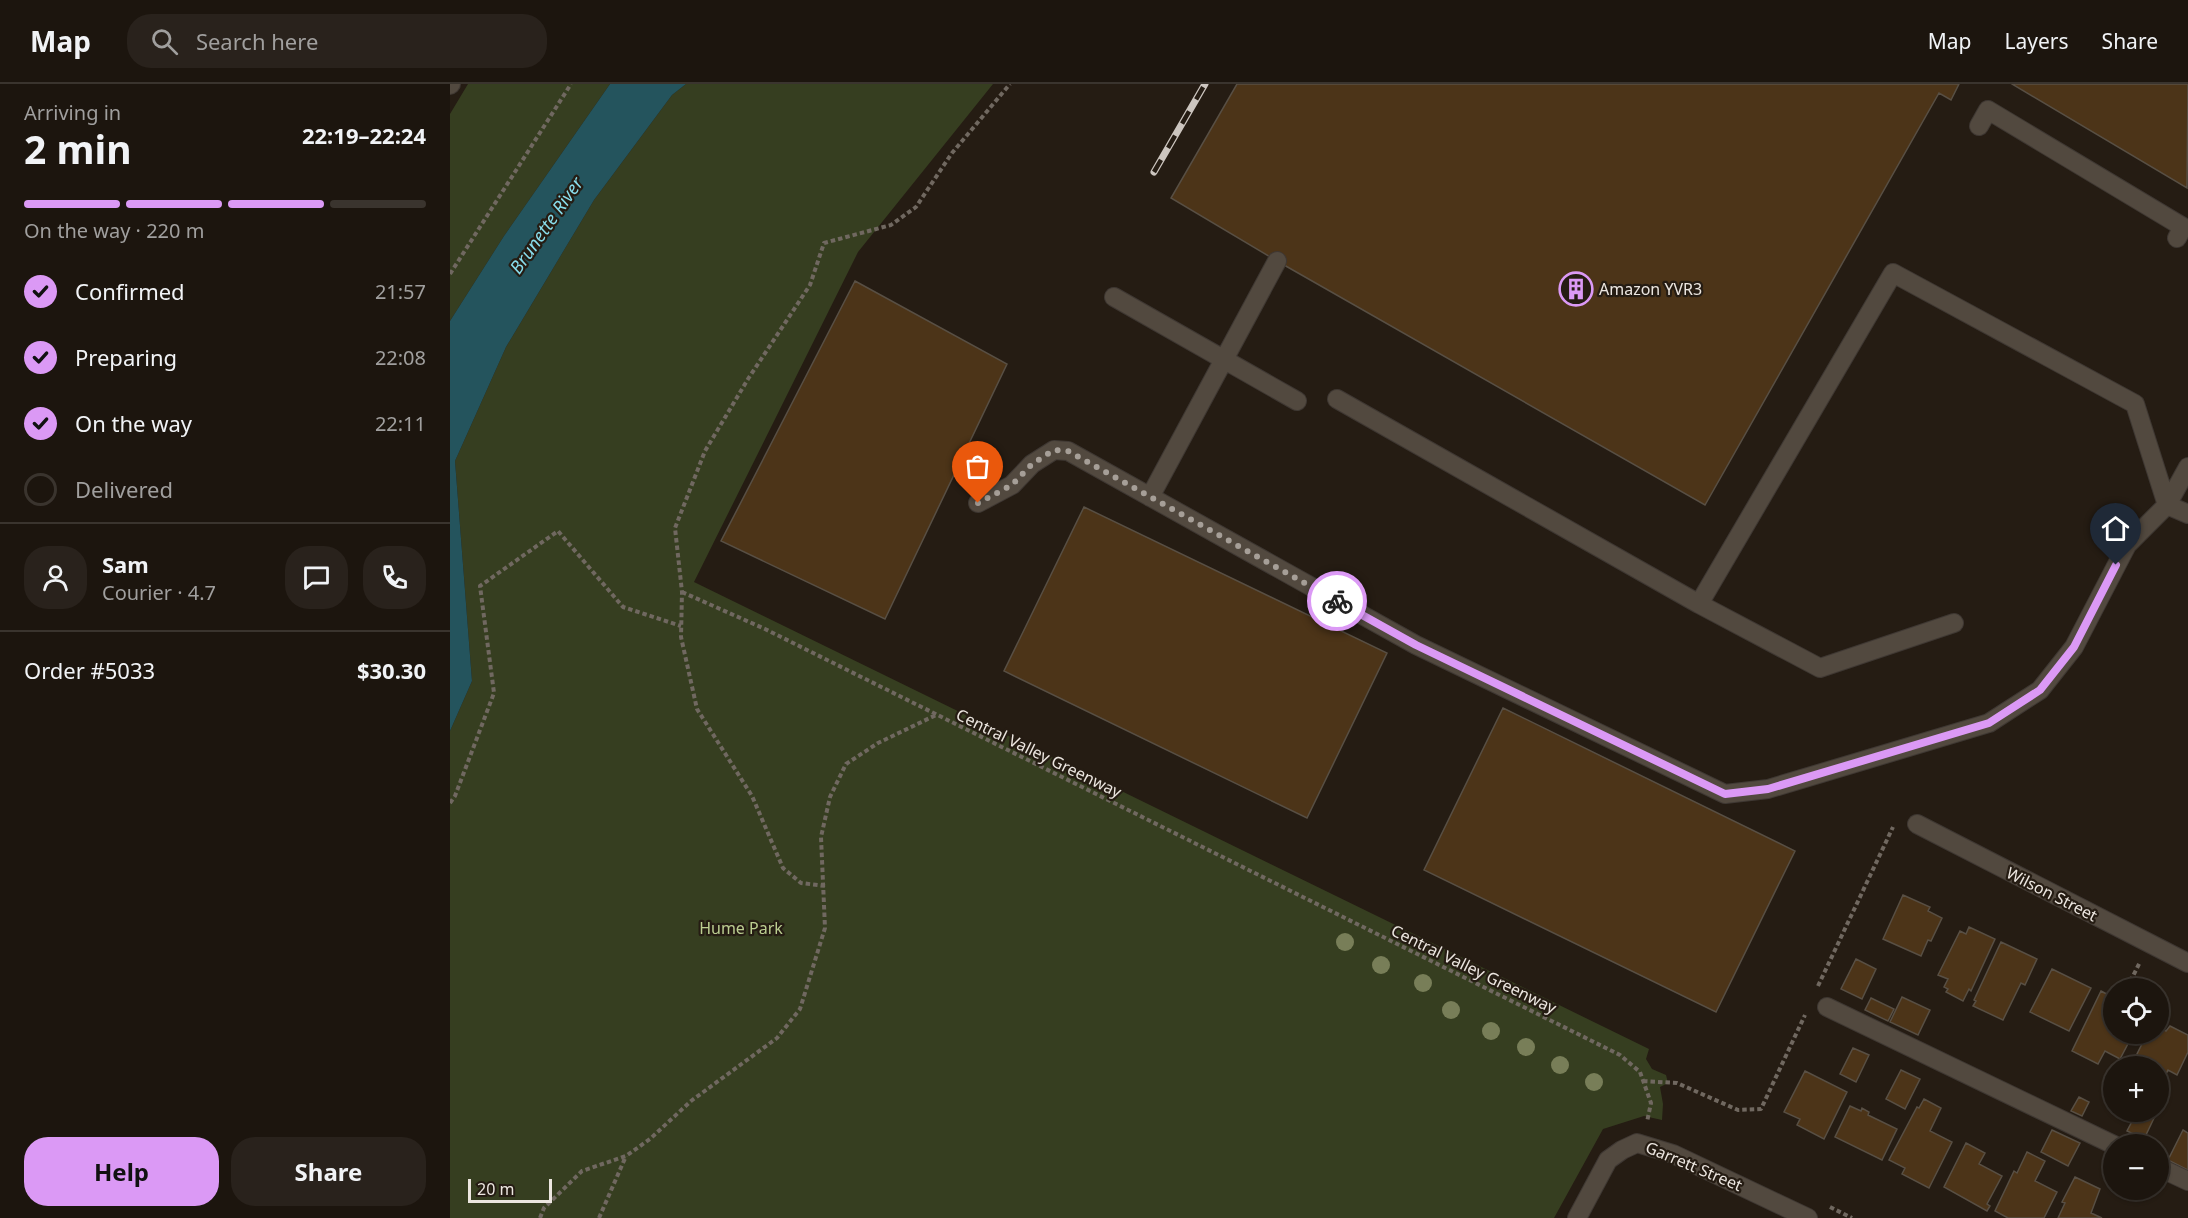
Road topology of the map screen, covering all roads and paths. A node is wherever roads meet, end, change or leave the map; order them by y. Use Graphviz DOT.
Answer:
graph roads {
  1 [pos="571,84"];
  2 [pos="1010,84"];
  3 [pos="1979,126"];
  4 [pos="2177,238"];
  5 [pos="1277,261"];
  6 [pos="450,274"];
  7 [pos="1114,297"];
  8 [pos="1224,360"];
  9 [pos="1337,399"];
  10 [pos="1297,401"];
  11 [pos="2188,467"];
  12 [pos="1150,496"];
  13 [pos="978,503"];
  14 [pos="2167,505"];
  15 [pos="2188,514"];
  16 [pos="682,592"];
  17 [pos="1700,604"];
  18 [pos="1954,623"];
  19 [pos="681,626"];
  20 [pos="936,715"];
  21 [pos="450,803"];
  22 [pos="1917,824"];
  23 [pos="825,886"];
  24 [pos="2188,963"];
  25 [pos="1817,990"];
  26 [pos="1827,1007"];
  27 [pos="1807,1011"];
  28 [pos="1643,1081"];
  29 [pos="1648,1121"];
  30 [pos="2103,1140"];
  31 [pos="626,1156"];
  32 [pos="2169,1172"];
  33 [pos="2188,1181"];
  34 [pos="540,1218"];
  35 [pos="599,1218"];
  36 [pos="1577,1218"];
  37 [pos="1808,1218"];
  1 -- 6 [label="path"];
  2 -- 16 [label="path"];
  3 -- 4 [label="street"];
  5 -- 8 [label="street"];
  7 -- 8 [label="street"];
  8 -- 10 [label="street"];
  8 -- 12 [label="street"];
  9 -- 17 [label="street"];
  11 -- 14 [label="street"];
  12 -- 13 [label="street"];
  12 -- 14 [label="street"];
  14 -- 15 [label="street"];
  14 -- 17 [label="street"];
  16 -- 19 [label="path"];
  16 -- 20 [label="path"];
  17 -- 18 [label="street"];
  19 -- 21 [label="path"];
  19 -- 23 [label="path"];
  20 -- 23 [label="path, Central Valley Greenway"];
  20 -- 28 [label="path, Central Valley Greenway"];
  22 -- 24 [label="street, Wilson Street"];
  22 -- 25 [label="path"];
  23 -- 31 [label="path, Central Valley Greenway"];
  26 -- 30 [label="street"];
  27 -- 28 [label="path"];
  28 -- 29 [label="path, Central Valley Greenway"];
  31 -- 34 [label="path, Central Valley Greenway"];
  31 -- 35 [label="path"];
  32 -- 33 [label="street"];
  36 -- 37 [label="street, Garrett Street"];
}
